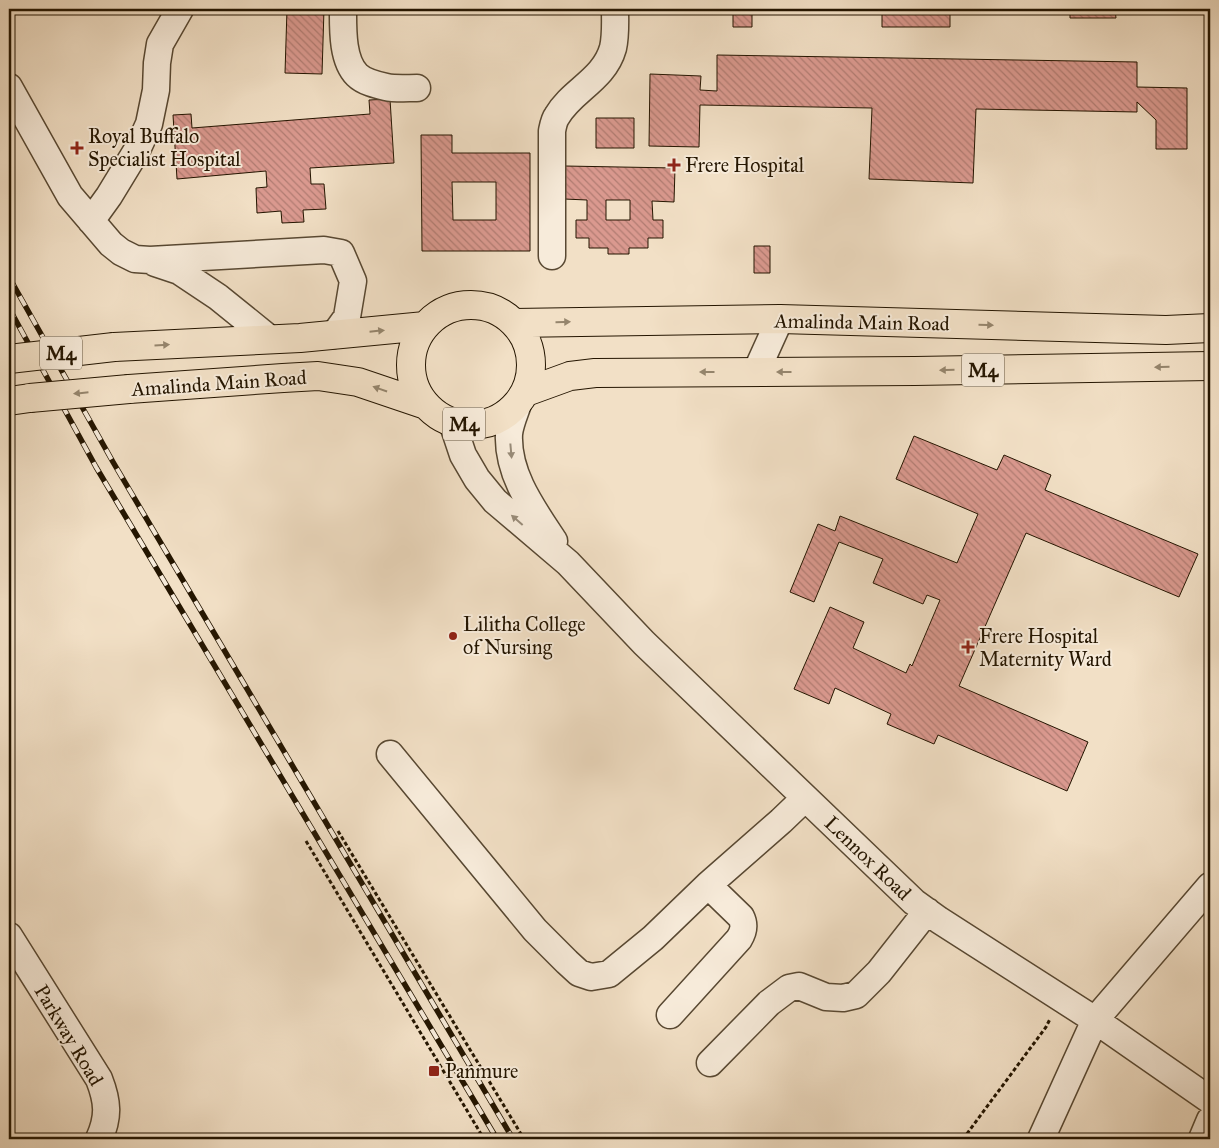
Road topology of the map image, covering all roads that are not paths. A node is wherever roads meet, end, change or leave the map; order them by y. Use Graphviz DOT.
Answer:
graph roads {
  1 [pos="180,9"];
  2 [pos="343,9"];
  3 [pos="615,9"];
  4 [pos="9,86"];
  5 [pos="416,88"];
  6 [pos="91,221"];
  7 [pos="552,256"];
  8 [pos="150,260"];
  9 [pos="780,319"];
  10 [pos="514,323"];
  11 [pos="425,326"];
  12 [pos="1210,328"];
  13 [pos="334,335"];
  14 [pos="270,339"];
  15 [pos="9,359"];
  16 [pos="1210,366"];
  17 [pos="756,372"];
  18 [pos="522,398"];
  19 [pos="19,400"];
  20 [pos="426,405"];
  21 [pos="452,422"];
  22 [pos="568,563"];
  23 [pos="390,754"];
  24 [pos="805,798"];
  25 [pos="708,885"];
  26 [pos="1210,886"];
  27 [pos="927,911"];
  28 [pos="9,936"];
  29 [pos="670,1015"];
  30 [pos="1094,1020"];
  31 [pos="710,1063"];
  32 [pos="1210,1100"];
  33 [pos="1210,1120"];
  34 [pos="98,1139"];
  35 [pos="1041,1139"];
  36 [pos="1202,1139"];
  1 -- 6 [label="street"];
  2 -- 5 [label="street"];
  3 -- 7 [label="street"];
  4 -- 6 [label="street"];
  6 -- 8 [label="street"];
  8 -- 13 [label="street"];
  8 -- 14 [label="street"];
  10 -- 9 [label="main road, Amalinda Main Road / M4, one-way"];
  9 -- 12 [label="main road, Amalinda Main Road / M4, one-way"];
  9 -- 17 [label="street"];
  10 -- 11 [label="main road, Amalinda Main Road / M4"];
  10 -- 18 [label="main road, Amalinda Main Road / M4"];
  13 -- 11 [label="main road, Amalinda Main Road / M4, one-way"];
  11 -- 20 [label="main road, Amalinda Main Road / M4"];
  13 -- 14 [label="main road, Amalinda Main Road / M4"];
  15 -- 14 [label="main road, Amalinda Main Road / M4, one-way, bridge"];
  16 -- 17 [label="main road, Amalinda Main Road / M4, one-way"];
  17 -- 18 [label="main road, Amalinda Main Road / M4, one-way"];
  18 -- 21 [label="main road, Amalinda Main Road / M4"];
  18 -- 22 [label="street, Lennox Road, one-way"];
  20 -- 19 [label="main road, Amalinda Main Road / M4, one-way, bridge"];
  20 -- 21 [label="main road, Amalinda Main Road / M4"];
  22 -- 21 [label="street, Lennox Road, one-way"];
  22 -- 24 [label="street, Lennox Road"];
  23 -- 25 [label="street"];
  24 -- 25 [label="street"];
  24 -- 27 [label="street, Lennox Road"];
  25 -- 29 [label="street"];
  26 -- 30 [label="street"];
  27 -- 30 [label="street, Lennox Road"];
  27 -- 31 [label="street"];
  28 -- 34 [label="street, Parkway Road"];
  30 -- 32 [label="street, Lennox Road"];
  30 -- 35 [label="street"];
  33 -- 36 [label="street"];
}
